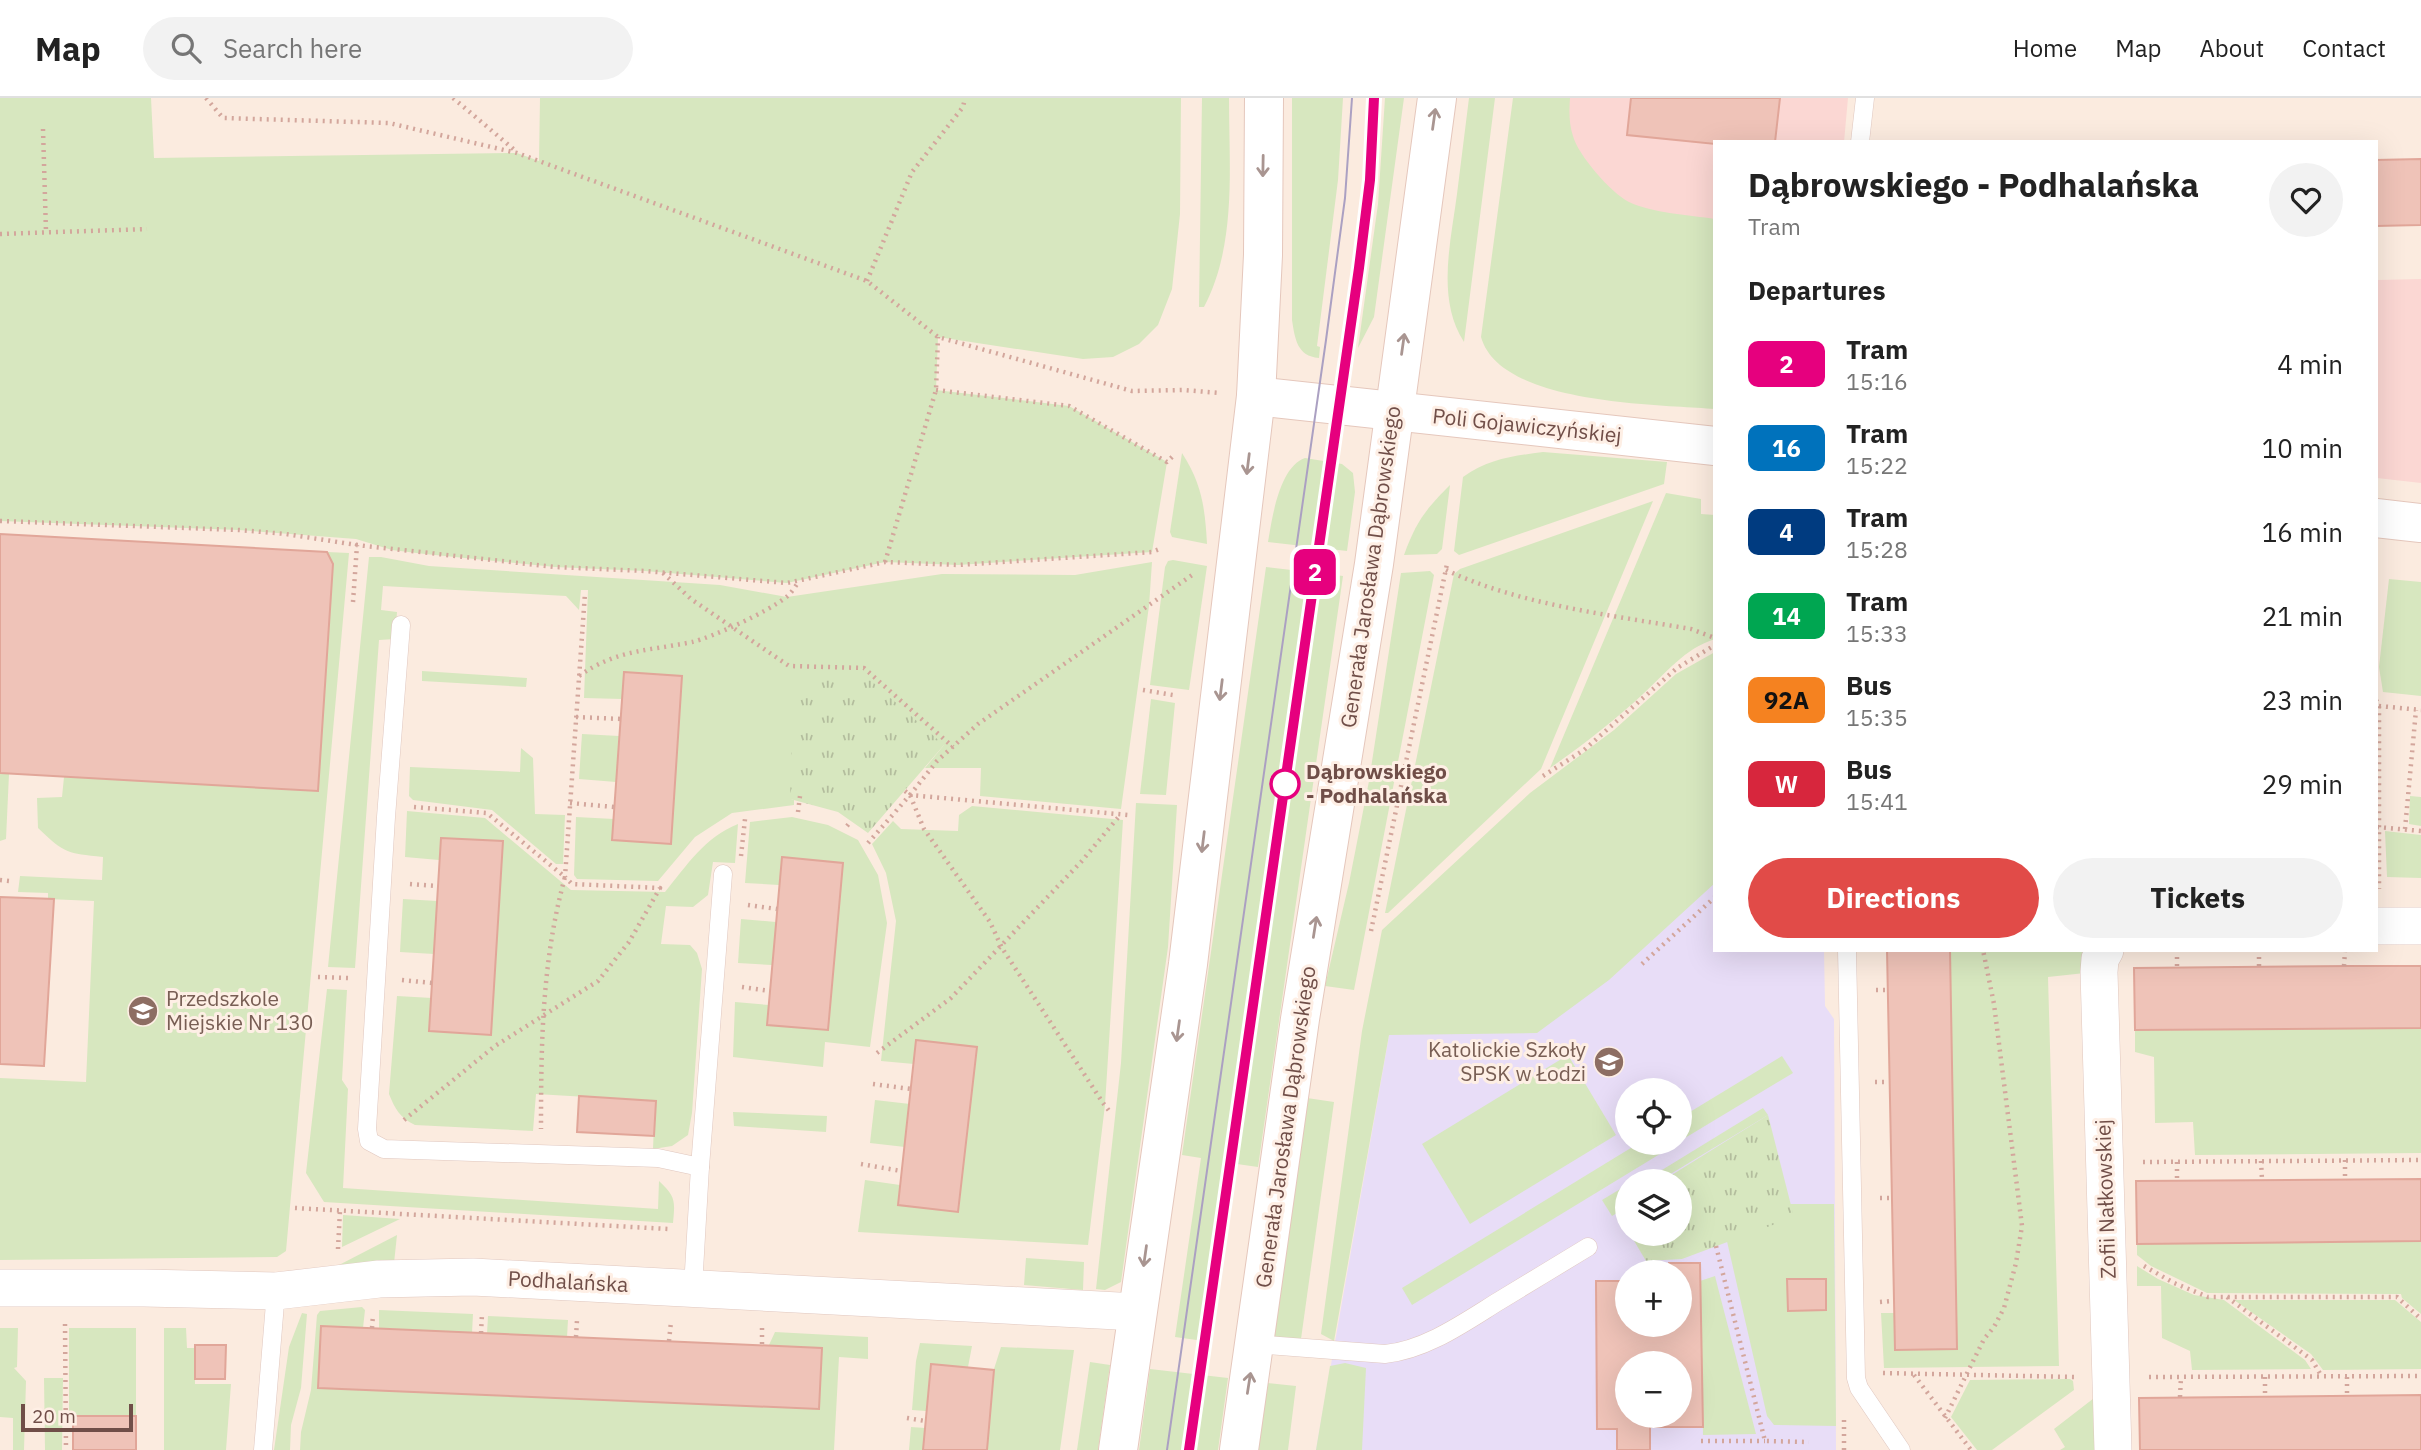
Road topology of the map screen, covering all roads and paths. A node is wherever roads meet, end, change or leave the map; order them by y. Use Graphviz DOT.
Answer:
graph roads {
  1 [pos="206,98"];
  2 [pos="453,98"];
  3 [pos="965,98"];
  4 [pos="1264,98"];
  5 [pos="1437,98"];
  6 [pos="1865,98"];
  7 [pos="43,129"];
  8 [pos="1860,140"];
  9 [pos="517,153"];
  10 [pos="147,229"];
  11 [pos="46,232"];
  12 [pos="0,234"];
  13 [pos="867,281"];
  14 [pos="938,337"];
  15 [pos="936,390"];
  16 [pos="1256,396"];
  17 [pos="1394,412"];
  18 [pos="1713,446"];
  19 [pos="1174,455"];
  20 [pos="2378,518"];
  21 [pos="0,521"];
  22 [pos="2421,523"];
  23 [pos="357,545"];
  24 [pos="1162,548"];
  25 [pos="885,562"];
  26 [pos="1200,565"];
  27 [pos="662,573"];
  28 [pos="799,581"];
  29 [pos="585,593"];
  30 [pos="354,602"];
  31 [pos="401,625"];
  32 [pos="732,626"];
  33 [pos="1713,637"];
  34 [pos="1713,646"];
  35 [pos="579,677"];
  36 [pos="1143,690"];
  37 [pos="1173,695"];
  38 [pos="2379,706"];
  39 [pos="2418,710"];
  40 [pos="576,717"];
  41 [pos="621,719"];
  42 [pos="953,747"];
  43 [pos="2378,772"];
  44 [pos="1543,776"];
  45 [pos="907,793"];
  46 [pos="800,796"];
  47 [pos="570,803"];
  48 [pos="404,806"];
  49 [pos="614,807"];
  50 [pos="798,811"];
  51 [pos="1121,814"];
  52 [pos="1128,815"];
  53 [pos="851,821"];
  54 [pos="847,826"];
  55 [pos="2378,827"];
  56 [pos="2405,830"];
  57 [pos="2421,831"];
  58 [pos="868,844"];
  59 [pos="723,874"];
  60 [pos="565,877"];
  61 [pos="0,880"];
  62 [pos="9,881"];
  63 [pos="399,883"];
  64 [pos="438,886"];
  65 [pos="1713,899"];
  66 [pos="737,904"];
  67 [pos="777,909"];
  68 [pos="2378,926"];
  69 [pos="2421,926"];
  70 [pos="1371,931"];
  71 [pos="1000,943"];
  72 [pos="1846,952"];
  73 [pos="1983,952"];
  74 [pos="2104,952"];
  75 [pos="2177,952"];
  76 [pos="2259,952"];
  77 [pos="2344,952"];
  78 [pos="1642,964"];
  79 [pos="2259,967"];
  80 [pos="2344,967"];
  81 [pos="2177,968"];
  82 [pos="392,980"];
  83 [pos="432,983"];
  84 [pos="730,986"];
  85 [pos="770,991"];
  86 [pos="542,1016"];
  87 [pos="877,1053"];
  88 [pos="873,1084"];
  89 [pos="911,1089"];
  90 [pos="1110,1112"];
  91 [pos="394,1116"];
  92 [pos="401,1123"];
  93 [pos="408,1126"];
  94 [pos="541,1137"];
  95 [pos="2345,1160"];
  96 [pos="2421,1160"];
  97 [pos="2261,1161"];
  98 [pos="2141,1162"];
  99 [pos="2177,1162"];
  100 [pos="861,1164"];
  101 [pos="699,1167"];
  102 [pos="901,1171"];
  103 [pos="2345,1179"];
  104 [pos="2262,1180"];
  105 [pos="2177,1181"];
  106 [pos="295,1208"];
  107 [pos="340,1210"];
  108 [pos="696,1231"];
  109 [pos="1716,1246"];
  110 [pos="1588,1247"];
  111 [pos="337,1256"];
  112 [pos="2140,1264"];
  113 [pos="0,1288"];
  114 [pos="693,1288"];
  115 [pos="276,1291"];
  116 [pos="2226,1297"];
  117 [pos="482,1310"];
  118 [pos="1136,1312"];
  119 [pos="577,1316"];
  120 [pos="2421,1319"];
  121 [pos="671,1321"];
  122 [pos="65,1323"];
  123 [pos="762,1327"];
  124 [pos="481,1333"];
  125 [pos="576,1337"];
  126 [pos="669,1341"];
  127 [pos="1255,1344"];
  128 [pos="762,1345"];
  129 [pos="1965,1375"];
  130 [pos="2421,1376"];
  131 [pos="2181,1377"];
  132 [pos="2265,1377"];
  133 [pos="2322,1377"];
  134 [pos="2347,1377"];
  135 [pos="2111,1378"];
  136 [pos="2347,1396"];
  137 [pos="2180,1397"];
  138 [pos="2265,1397"];
  139 [pos="907,1418"];
  140 [pos="1945,1418"];
  141 [pos="925,1421"];
  142 [pos="1701,1441"];
  143 [pos="1765,1441"];
  144 [pos="1809,1442"];
  145 [pos="1970,1449"];
  146 [pos="66,1450"];
  147 [pos="263,1450"];
  148 [pos="1118,1450"];
  149 [pos="1239,1450"];
  150 [pos="1901,1450"];
  151 [pos="2113,1450"];
  1 -- 9 [label="path"];
  2 -- 9 [label="path"];
  3 -- 13 [label="path"];
  4 -- 16 [label="main road, one-way"];
  17 -- 5 [label="main road, Generała Jarosława Dąbrowskiego, one-way"];
  6 -- 8 [label="lane"];
  7 -- 11 [label="path"];
  9 -- 13 [label="path"];
  10 -- 11 [label="path"];
  11 -- 12 [label="path"];
  13 -- 14 [label="path"];
  14 -- 15 [label="path"];
  14 -- 16 [label="path"];
  15 -- 19 [label="path"];
  15 -- 25 [label="path"];
  16 -- 17 [label="main road, Poli Gojawiczyńskiej"];
  16 -- 118 [label="main road, one-way"];
  17 -- 18 [label="main road, Poli Gojawiczyńskiej"];
  127 -- 17 [label="main road, Generała Jarosława Dąbrowskiego, one-way"];
  20 -- 22 [label="main road"];
  21 -- 23 [label="path"];
  23 -- 27 [label="path"];
  23 -- 30 [label="path"];
  24 -- 25 [label="path"];
  25 -- 28 [label="path"];
  26 -- 42 [label="path"];
  27 -- 28 [label="path"];
  27 -- 32 [label="path"];
  28 -- 32 [label="path"];
  29 -- 35 [label="path"];
  31 -- 101 [label="lane"];
  32 -- 35 [label="path"];
  32 -- 42 [label="path"];
  33 -- 70 [label="path"];
  34 -- 44 [label="path"];
  35 -- 40 [label="path"];
  36 -- 37 [label="path"];
  38 -- 39 [label="path"];
  38 -- 43 [label="path"];
  39 -- 56 [label="path"];
  40 -- 41 [label="path"];
  40 -- 47 [label="path"];
  42 -- 45 [label="path"];
  43 -- 55 [label="path"];
  45 -- 51 [label="path"];
  45 -- 58 [label="path"];
  45 -- 71 [label="path"];
  46 -- 50 [label="path"];
  47 -- 49 [label="path"];
  47 -- 60 [label="path"];
  48 -- 60 [label="path"];
  51 -- 52 [label="path"];
  51 -- 71 [label="path"];
  53 -- 54 [label="path"];
  55 -- 56 [label="path"];
  55 -- 68 [label="path"];
  56 -- 57 [label="path"];
  59 -- 101 [label="lane"];
  60 -- 86 [label="path"];
  60 -- 86 [label="path"];
  61 -- 62 [label="path"];
  63 -- 64 [label="path"];
  65 -- 78 [label="path"];
  66 -- 67 [label="path"];
  68 -- 69 [label="street"];
  71 -- 87 [label="path"];
  71 -- 90 [label="path"];
  72 -- 150 [label="lane"];
  73 -- 129 [label="path"];
  74 -- 135 [label="street, Zofii Nałkowskiej"];
  75 -- 81 [label="path"];
  76 -- 79 [label="path"];
  77 -- 80 [label="path"];
  82 -- 83 [label="path"];
  84 -- 85 [label="path"];
  86 -- 92 [label="path"];
  86 -- 94 [label="path"];
  88 -- 89 [label="path"];
  91 -- 92 [label="path"];
  92 -- 93 [label="path"];
  95 -- 96 [label="path"];
  95 -- 97 [label="path"];
  95 -- 103 [label="path"];
  97 -- 99 [label="path"];
  97 -- 104 [label="path"];
  98 -- 99 [label="path"];
  99 -- 105 [label="path"];
  100 -- 102 [label="path"];
  101 -- 108 [label="lane"];
  106 -- 107 [label="path"];
  107 -- 108 [label="path"];
  107 -- 111 [label="path"];
  108 -- 114 [label="lane"];
  109 -- 143 [label="path"];
  110 -- 127 [label="lane"];
  112 -- 116 [label="path"];
  113 -- 115 [label="street, Podhalańska"];
  114 -- 115 [label="street, Podhalańska"];
  114 -- 118 [label="street, Podhalańska"];
  115 -- 147 [label="lane"];
  116 -- 120 [label="path"];
  116 -- 133 [label="path"];
  117 -- 124 [label="path"];
  118 -- 148 [label="main road"];
  119 -- 125 [label="path"];
  121 -- 126 [label="path"];
  122 -- 146 [label="path"];
  123 -- 128 [label="path"];
  149 -- 127 [label="main road, Generała Jarosława Dąbrowskiego, one-way"];
  129 -- 135 [label="path"];
  129 -- 140 [label="path"];
  129 -- 140 [label="path"];
  130 -- 134 [label="path"];
  131 -- 132 [label="path"];
  131 -- 135 [label="path"];
  131 -- 137 [label="path"];
  132 -- 133 [label="path"];
  132 -- 138 [label="path"];
  133 -- 134 [label="path"];
  134 -- 136 [label="path"];
  135 -- 151 [label="street, Zofii Nałkowskiej"];
  139 -- 141 [label="path"];
  140 -- 145 [label="path"];
  142 -- 143 [label="path"];
  143 -- 144 [label="path"];
}
